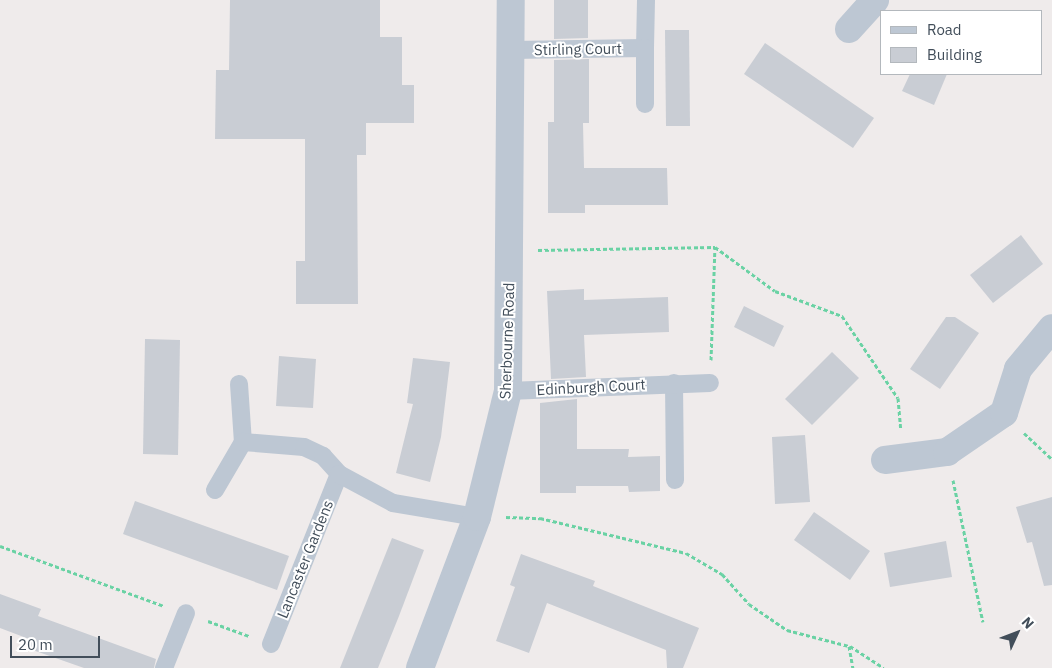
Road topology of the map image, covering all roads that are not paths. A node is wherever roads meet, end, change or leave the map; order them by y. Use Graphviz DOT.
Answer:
graph roads {
  1 [pos="511,0"];
  2 [pos="646,0"];
  3 [pos="874,0"];
  4 [pos="849,29"];
  5 [pos="645,48"];
  6 [pos="511,50"];
  7 [pos="645,104"];
  8 [pos="1052,328"];
  9 [pos="674,383"];
  10 [pos="710,383"];
  11 [pos="239,384"];
  12 [pos="508,391"];
  13 [pos="243,442"];
  14 [pos="894,459"];
  15 [pos="339,474"];
  16 [pos="676,480"];
  17 [pos="214,490"];
  18 [pos="477,517"];
  19 [pos="186,614"];
  20 [pos="272,644"];
  21 [pos="164,668"];
  22 [pos="420,668"];
  1 -- 6 [label="street, Sherbourne Road"];
  2 -- 5 [label="lane"];
  3 -- 4 [label="street"];
  5 -- 6 [label="lane, Stirling Court"];
  5 -- 7 [label="lane"];
  6 -- 12 [label="street, Sherbourne Road"];
  8 -- 14 [label="street"];
  9 -- 10 [label="lane, Edinburgh Court"];
  9 -- 12 [label="lane, Edinburgh Court"];
  9 -- 16 [label="lane"];
  11 -- 13 [label="lane"];
  12 -- 18 [label="street, Sherbourne Road"];
  13 -- 15 [label="lane"];
  13 -- 17 [label="lane"];
  15 -- 18 [label="lane"];
  15 -- 20 [label="lane, Lancaster Gardens"];
  18 -- 22 [label="street, Sherbourne Road"];
  19 -- 21 [label="lane"];
}
